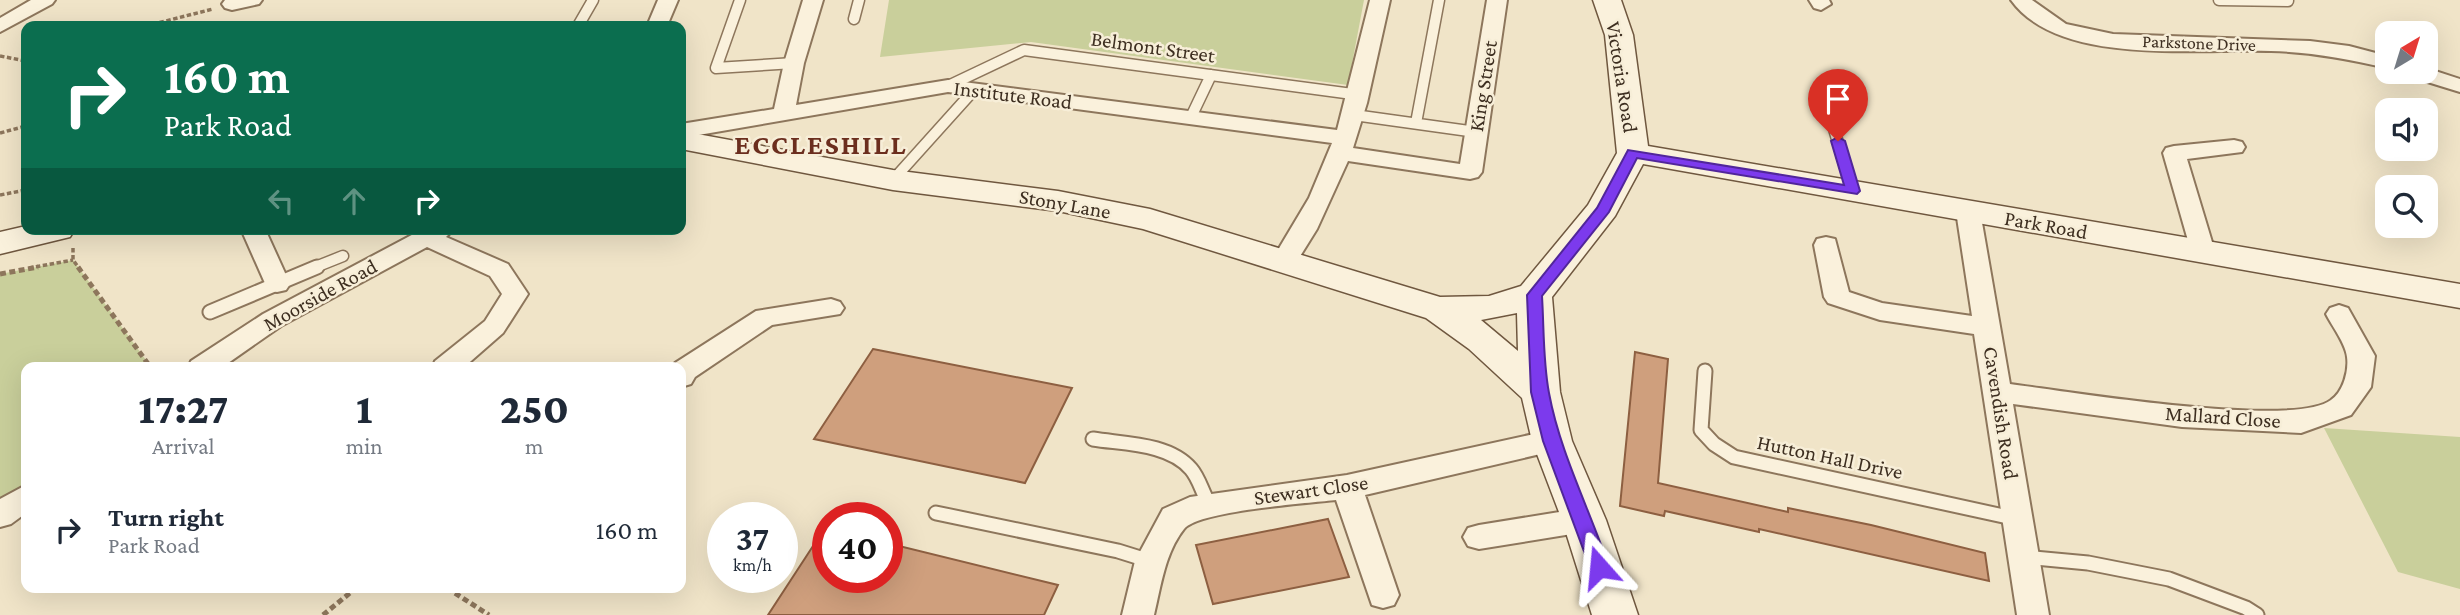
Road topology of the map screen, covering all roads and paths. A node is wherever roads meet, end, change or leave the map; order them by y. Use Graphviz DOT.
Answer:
graph roads {
  1 [pos="45,0"];
  2 [pos="593,0"];
  3 [pos="668,0"];
  4 [pos="740,0"];
  5 [pos="813,0"];
  6 [pos="859,0"];
  7 [pos="1380,0"];
  8 [pos="1439,0"];
  9 [pos="1497,0"];
  10 [pos="1607,0"];
  11 [pos="2021,0"];
  12 [pos="2219,0"];
  13 [pos="2288,1"];
  14 [pos="242,2"];
  15 [pos="854,19"];
  16 [pos="166,21"];
  17 [pos="581,21"];
  18 [pos="659,21"];
  19 [pos="0,26"];
  20 [pos="0,57"];
  21 [pos="21,60"];
  22 [pos="2375,60"];
  23 [pos="794,64"];
  24 [pos="1211,75"];
  25 [pos="2438,79"];
  26 [pos="948,86"];
  27 [pos="2460,86"];
  28 [pos="974,90"];
  29 [pos="1847,91"];
  30 [pos="1357,105"];
  31 [pos="784,112"];
  32 [pos="1191,117"];
  33 [pos="1416,123"];
  34 [pos="21,127"];
  35 [pos="686,130"];
  36 [pos="1476,132"];
  37 [pos="0,133"];
  38 [pos="686,142"];
  39 [pos="1344,145"];
  40 [pos="2234,147"];
  41 [pos="1633,153"];
  42 [pos="1470,172"];
  43 [pos="893,180"];
  44 [pos="21,191"];
  45 [pos="1852,191"];
  46 [pos="0,195"];
  47 [pos="1968,211"];
  48 [pos="59,235"];
  49 [pos="66,235"];
  50 [pos="256,235"];
  51 [pos="430,235"];
  52 [pos="438,235"];
  53 [pos="0,243"];
  54 [pos="1826,245"];
  55 [pos="2202,252"];
  56 [pos="342,256"];
  57 [pos="73,260"];
  58 [pos="1285,260"];
  59 [pos="0,274"];
  60 [pos="277,284"];
  61 [pos="1534,295"];
  62 [pos="2460,296"];
  63 [pos="831,308"];
  64 [pos="1439,309"];
  65 [pos="210,312"];
  66 [pos="2339,314"];
  67 [pos="1987,327"];
  68 [pos="147,362"];
  69 [pos="210,362"];
  70 [pos="452,362"];
  71 [pos="686,369"];
  72 [pos="1705,372"];
  73 [pos="1540,392"];
  74 [pos="1998,392"];
  75 [pos="1093,439"];
  76 [pos="1552,441"];
  77 [pos="1347,487"];
  78 [pos="21,500"];
  79 [pos="1201,505"];
  80 [pos="936,513"];
  81 [pos="0,515"];
  82 [pos="2017,519"];
  83 [pos="1584,520"];
  84 [pos="1479,537"];
  85 [pos="2024,557"];
  86 [pos="1151,561"];
  87 [pos="350,593"];
  88 [pos="455,593"];
  89 [pos="1382,595"];
  90 [pos="323,615"];
  91 [pos="489,615"];
  92 [pos="1138,615"];
  93 [pos="1615,615"];
  94 [pos="2033,615"];
  95 [pos="2257,615"];
  1 -- 19 [label="street"];
  2 -- 17 [label="lane"];
  3 -- 18 [label="street"];
  4 -- 23 [label="lane"];
  5 -- 23 [label="street"];
  6 -- 15 [label="lane"];
  7 -- 30 [label="street"];
  8 -- 33 [label="lane"];
  9 -- 36 [label="street, King Street"];
  10 -- 41 [label="street, Victoria Road"];
  11 -- 22 [label="street, Parkstone Drive"];
  12 -- 13 [label="lane"];
  14 -- 16 [label="path"];
  20 -- 21 [label="path"];
  23 -- 31 [label="street"];
  24 -- 26 [label="lane, Belmont Street"];
  24 -- 30 [label="lane, Belmont Street"];
  24 -- 32 [label="lane"];
  25 -- 27 [label="street"];
  26 -- 28 [label="street, Institute Road"];
  26 -- 31 [label="street, Institute Road"];
  28 -- 32 [label="street, Institute Road"];
  28 -- 43 [label="lane"];
  29 -- 45 [label="lane"];
  30 -- 33 [label="lane, Belmont Street"];
  30 -- 39 [label="street"];
  31 -- 35 [label="street, Institute Road"];
  32 -- 39 [label="street, Institute Road"];
  33 -- 36 [label="lane, Belmont Street"];
  34 -- 37 [label="path"];
  36 -- 42 [label="street, King Street"];
  38 -- 43 [label="street, Stony Lane"];
  39 -- 42 [label="street, Institute Road"];
  39 -- 58 [label="street"];
  40 -- 55 [label="street"];
  41 -- 45 [label="street, Park Road"];
  41 -- 61 [label="street, Victoria Road"];
  43 -- 58 [label="street, Stony Lane"];
  44 -- 46 [label="path"];
  45 -- 47 [label="street, Park Road"];
  47 -- 55 [label="street, Park Road"];
  47 -- 67 [label="street, Cavendish Road"];
  48 -- 53 [label="street"];
  49 -- 57 [label="path"];
  50 -- 60 [label="street"];
  51 -- 69 [label="street, Moorside Road"];
  52 -- 70 [label="street"];
  54 -- 67 [label="street"];
  55 -- 62 [label="street, Park Road"];
  56 -- 60 [label="lane"];
  57 -- 59 [label="path"];
  57 -- 68 [label="path"];
  58 -- 64 [label="street, Stony Lane"];
  60 -- 65 [label="lane"];
  61 -- 64 [label="street, Stony Lane"];
  61 -- 73 [label="street"];
  63 -- 71 [label="street"];
  64 -- 73 [label="street, Stony Lane"];
  66 -- 74 [label="street, Mallard Close"];
  67 -- 74 [label="street, Cavendish Road"];
  72 -- 82 [label="lane, Hutton Hall Drive"];
  73 -- 76 [label="street"];
  74 -- 82 [label="street, Cavendish Road"];
  75 -- 79 [label="lane"];
  76 -- 77 [label="street, Stewart Close"];
  76 -- 83 [label="street"];
  77 -- 79 [label="street, Stewart Close"];
  77 -- 89 [label="street"];
  78 -- 81 [label="street"];
  79 -- 86 [label="street, Stewart Close"];
  80 -- 86 [label="lane"];
  82 -- 85 [label="street, Cavendish Road"];
  83 -- 84 [label="street"];
  83 -- 93 [label="street"];
  85 -- 94 [label="street, Cavendish Road"];
  85 -- 95 [label="lane"];
  86 -- 92 [label="street, Stewart Close"];
  87 -- 90 [label="path"];
  88 -- 91 [label="path"];
}
